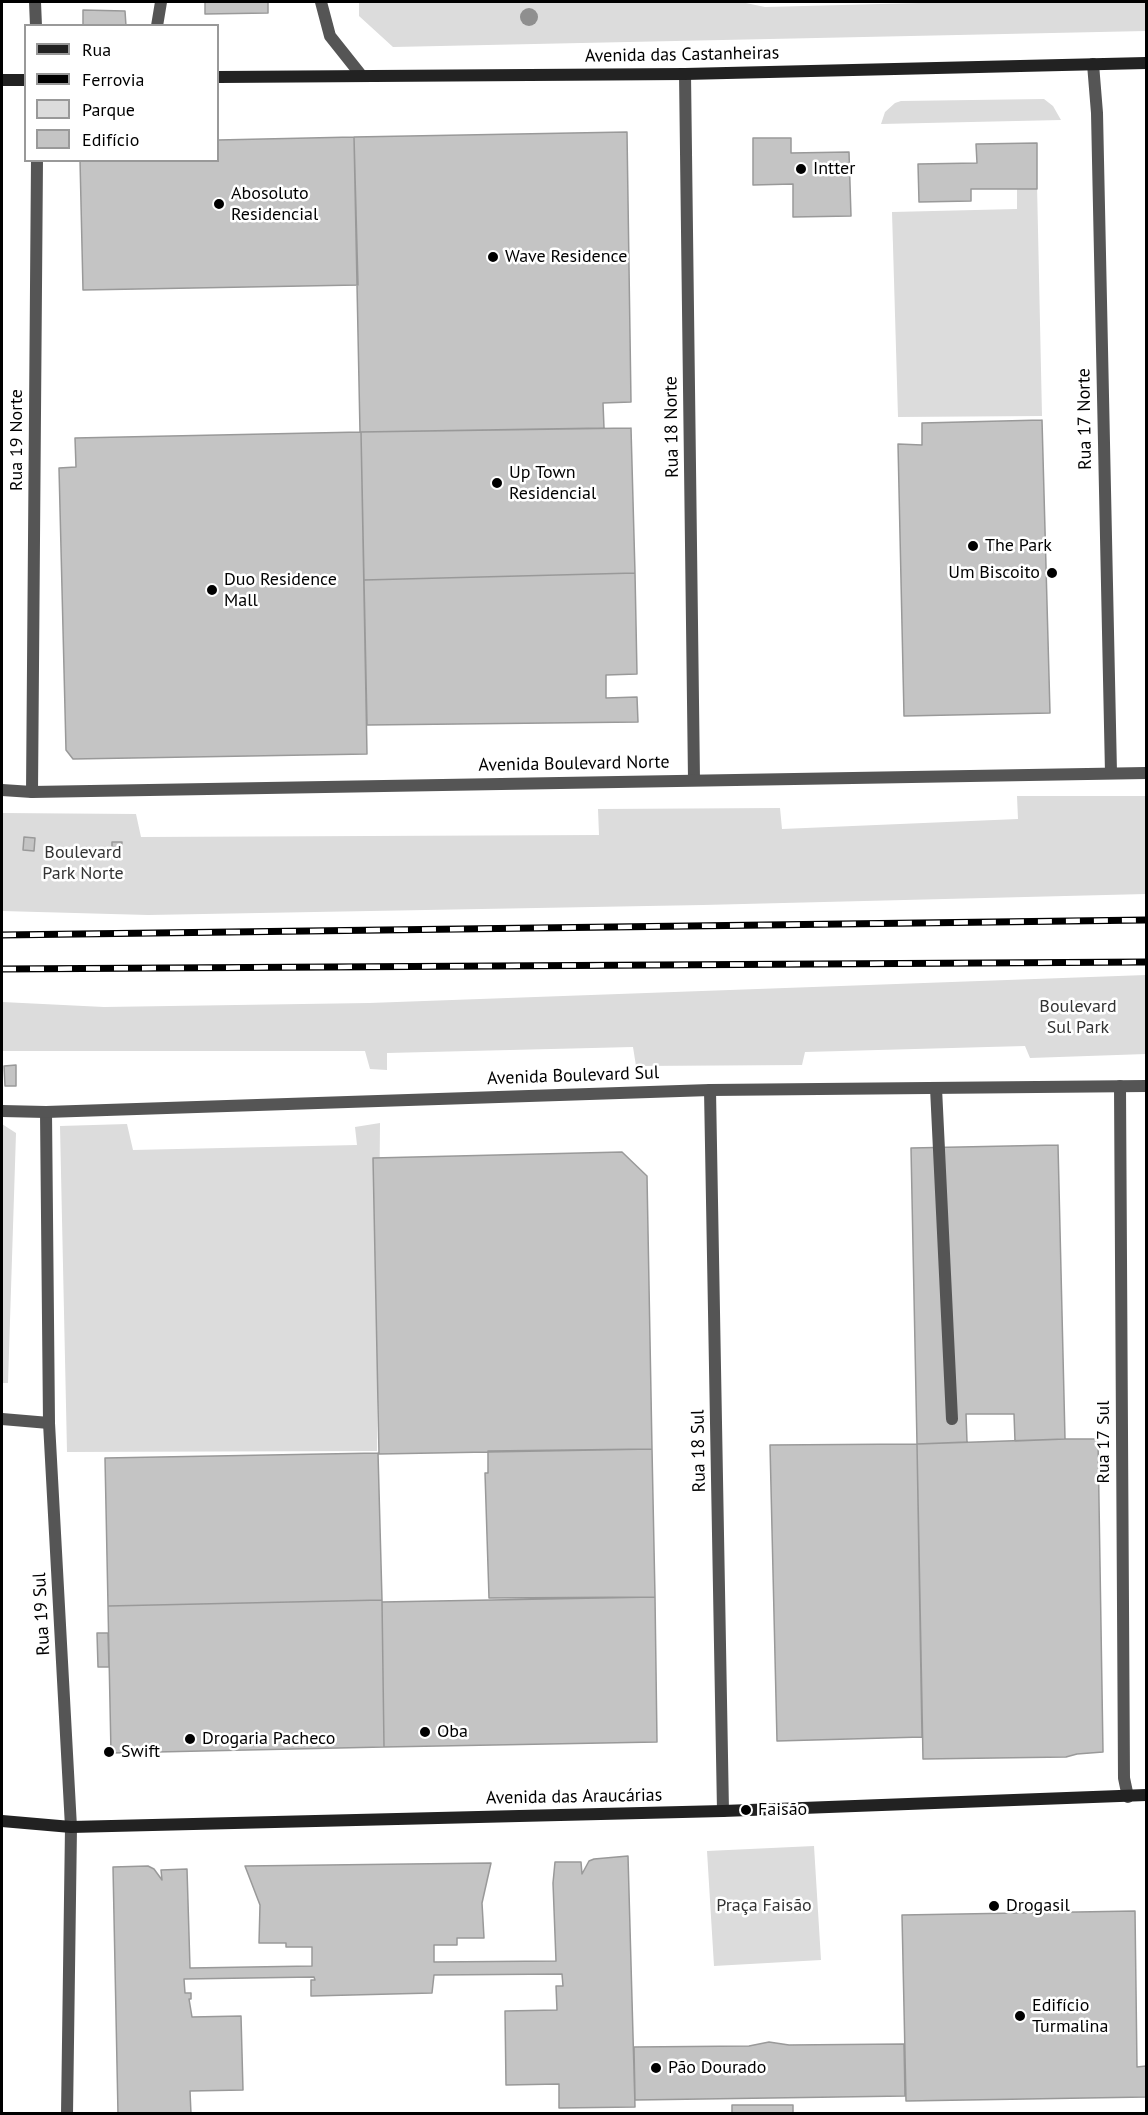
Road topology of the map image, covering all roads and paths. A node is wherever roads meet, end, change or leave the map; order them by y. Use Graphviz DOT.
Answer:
graph roads {
  1 [pos="35,2"];
  2 [pos="161,2"];
  3 [pos="321,2"];
  4 [pos="36,24"];
  5 [pos="157,24"];
  6 [pos="1146,63"];
  7 [pos="1093,64"];
  8 [pos="685,74"];
  9 [pos="361,75"];
  10 [pos="219,77"];
  11 [pos="2,80"];
  12 [pos="24,80"];
  13 [pos="37,162"];
  14 [pos="1146,772"];
  15 [pos="1111,773"];
  16 [pos="694,780"];
  17 [pos="2,790"];
  18 [pos="32,792"];
  19 [pos="1120,1086"];
  20 [pos="1146,1086"];
  21 [pos="936,1088"];
  22 [pos="710,1090"];
  23 [pos="2,1111"];
  24 [pos="46,1112"];
  25 [pos="2,1419"];
  26 [pos="952,1419"];
  27 [pos="49,1423"];
  28 [pos="1146,1795"];
  29 [pos="1128,1797"];
  30 [pos="723,1811"];
  31 [pos="2,1821"];
  32 [pos="70,1827"];
  33 [pos="68,2114"];
  1 -- 4 [label="street"];
  2 -- 5 [label="street"];
  3 -- 9 [label="street"];
  6 -- 7 [label="main road, Avenida das Castanheiras"];
  7 -- 8 [label="main road, Avenida das Castanheiras"];
  7 -- 15 [label="street, Rua 17 Norte"];
  8 -- 9 [label="main road, Avenida das Castanheiras"];
  8 -- 16 [label="street, Rua 18 Norte"];
  9 -- 10 [label="main road, Avenida das Castanheiras"];
  11 -- 12 [label="main road"];
  13 -- 18 [label="street, Rua 19 Norte"];
  14 -- 15 [label="street, Avenida Boulevard Norte"];
  15 -- 16 [label="street, Avenida Boulevard Norte"];
  16 -- 18 [label="street, Avenida Boulevard Norte"];
  17 -- 18 [label="street, Avenida Boulevard Norte"];
  19 -- 20 [label="street, Avenida Boulevard Sul"];
  19 -- 21 [label="street, Avenida Boulevard Sul"];
  19 -- 29 [label="street, Rua 17 Sul"];
  21 -- 22 [label="street, Avenida Boulevard Sul"];
  21 -- 26 [label="street"];
  22 -- 24 [label="street, Avenida Boulevard Sul"];
  22 -- 30 [label="street, Rua 18 Sul"];
  23 -- 24 [label="street, Avenida Boulevard Sul"];
  24 -- 27 [label="street, Rua 19 Sul"];
  25 -- 27 [label="street"];
  27 -- 32 [label="street, Rua 19 Sul"];
  28 -- 29 [label="main road, Avenida das Araucárias"];
  29 -- 30 [label="main road, Avenida das Araucárias"];
  30 -- 32 [label="main road, Avenida das Araucárias"];
  31 -- 32 [label="main road, Avenida das Araucárias"];
  32 -- 33 [label="street, Rua 19 Sul"];
}
